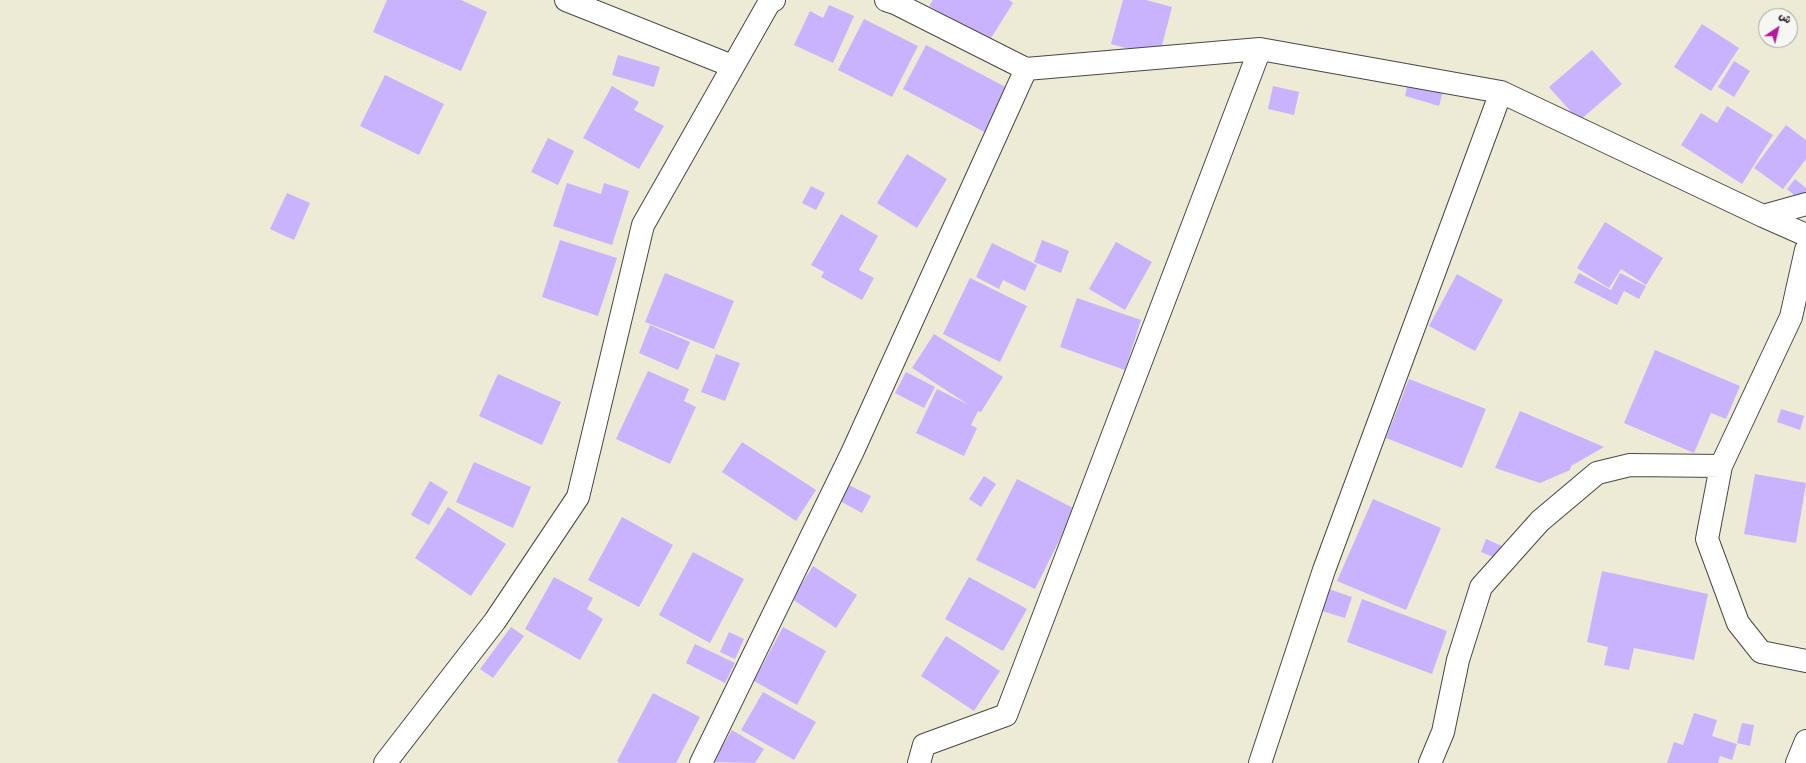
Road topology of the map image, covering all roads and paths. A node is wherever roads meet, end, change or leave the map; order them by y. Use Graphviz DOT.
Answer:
graph roads {
  1 [pos="566,0"];
  2 [pos="774,0"];
  3 [pos="886,0"];
  4 [pos="1260,49"];
  5 [pos="732,66"];
  6 [pos="1026,69"];
  7 [pos="1501,92"];
  8 [pos="1806,204"];
  9 [pos="1763,216"];
  10 [pos="1806,235"];
  11 [pos="1806,250"];
  12 [pos="1720,466"];
  13 [pos="1806,661"];
  14 [pos="1806,741"];
  15 [pos="386,763"];
  16 [pos="701,763"];
  17 [pos="919,763"];
  18 [pos="1260,763"];
  19 [pos="1430,763"];
  20 [pos="1797,763"];
  1 -- 5 [label="street"];
  2 -- 5 [label="street"];
  3 -- 6 [label="street"];
  4 -- 6 [label="street"];
  4 -- 7 [label="street"];
  4 -- 17 [label="street"];
  5 -- 15 [label="street"];
  6 -- 16 [label="street"];
  7 -- 9 [label="street"];
  7 -- 18 [label="street"];
  8 -- 9 [label="street"];
  9 -- 10 [label="street"];
  11 -- 12 [label="street"];
  12 -- 13 [label="street"];
  12 -- 19 [label="street"];
  14 -- 20 [label="street"];
}
